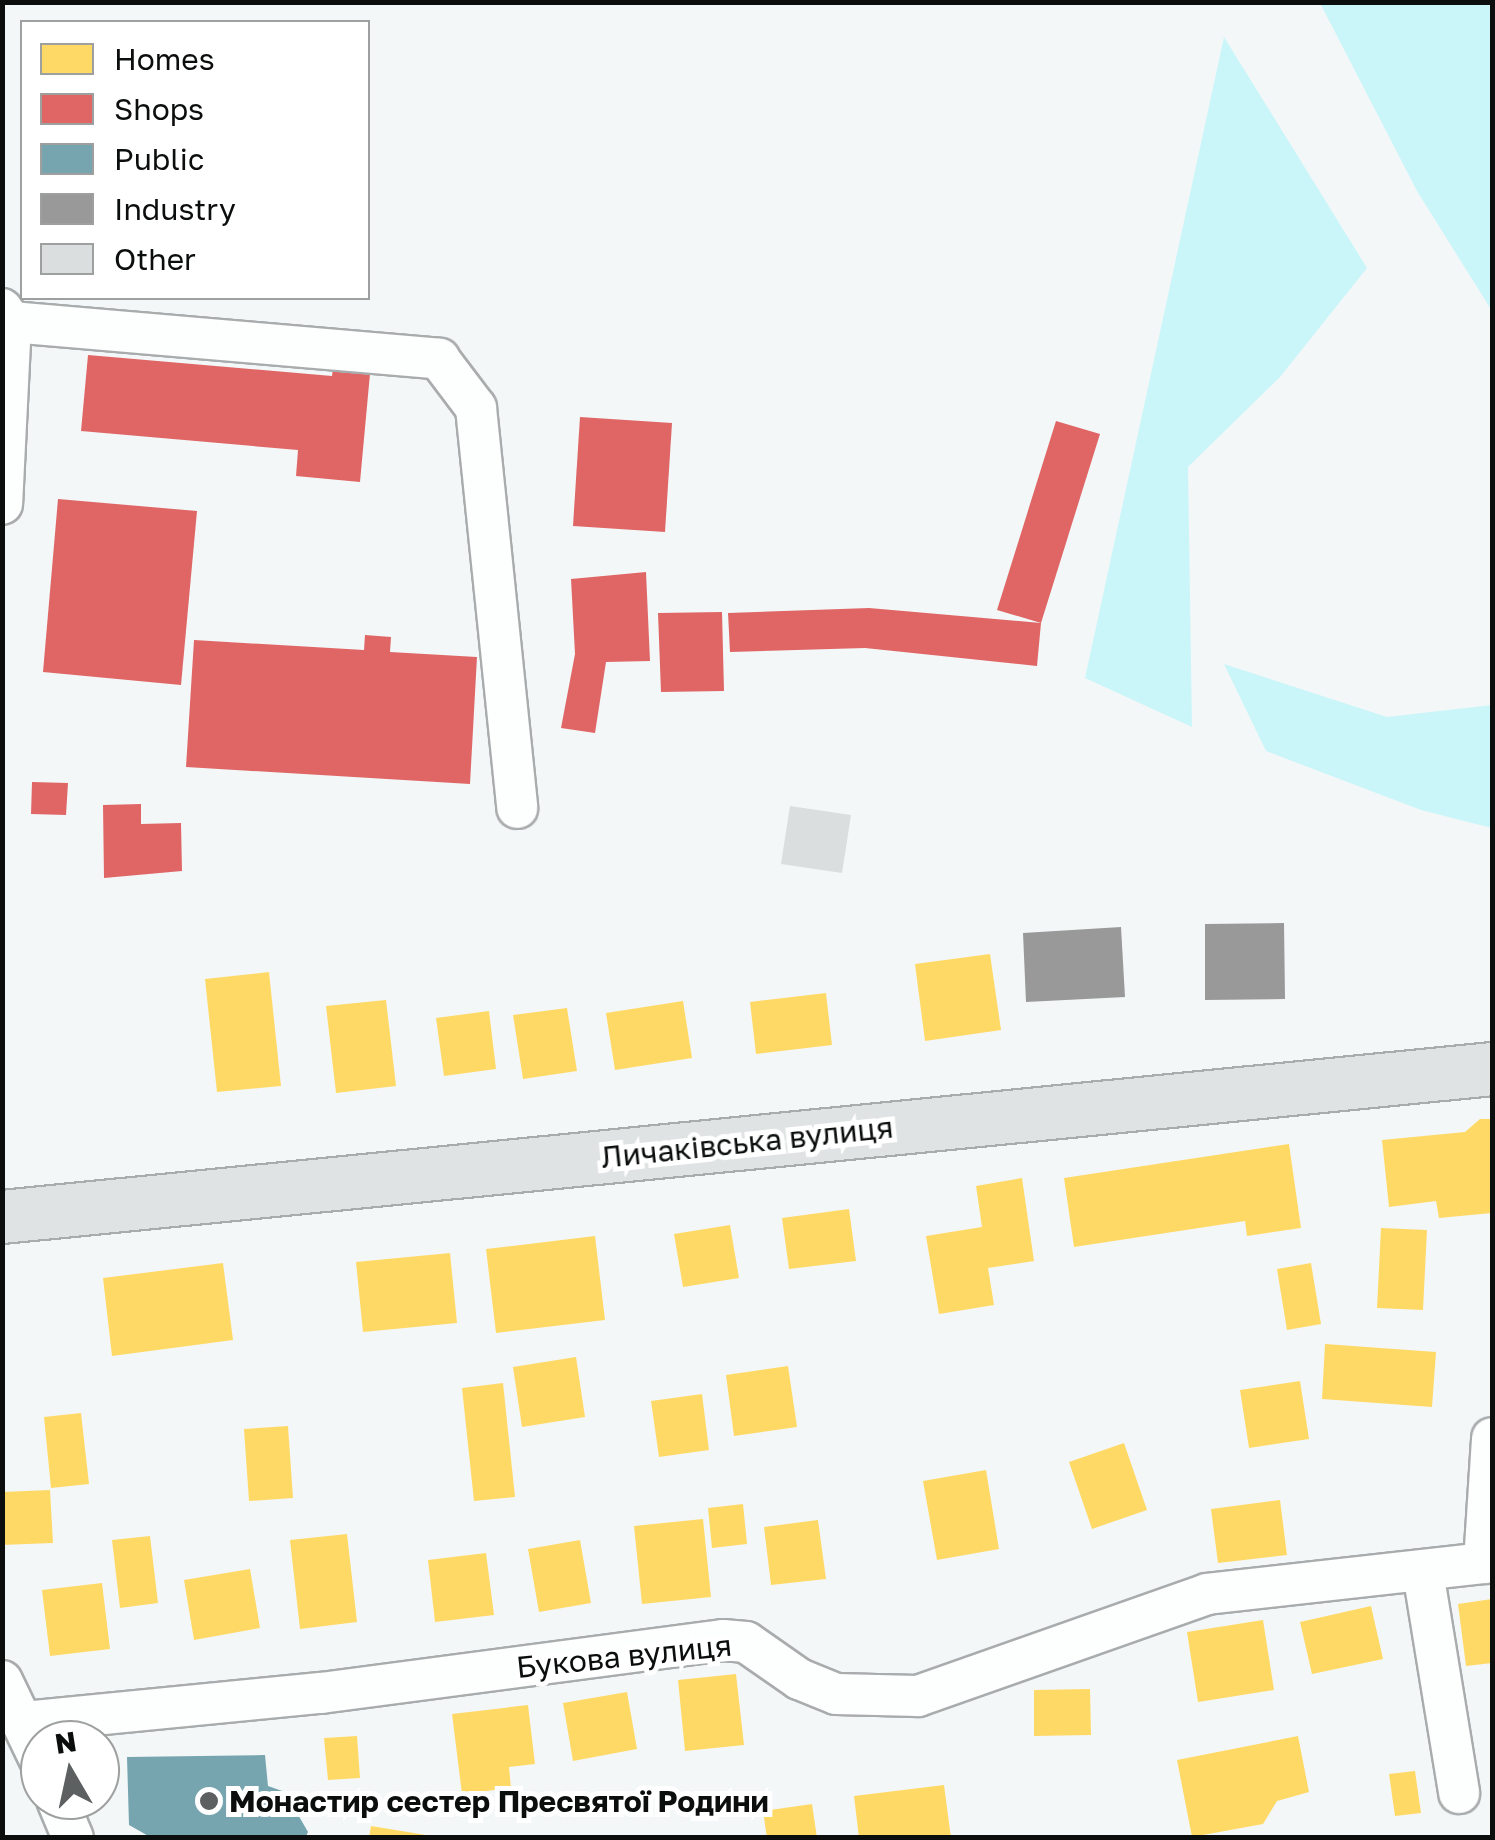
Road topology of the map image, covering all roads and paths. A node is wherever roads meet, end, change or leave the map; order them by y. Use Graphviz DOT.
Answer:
graph roads {
  1 [pos="7,316"];
  2 [pos="2,504"];
  3 [pos="517,808"];
  4 [pos="1492,1069"];
  5 [pos="2,1217"];
  6 [pos="1492,1438"];
  7 [pos="1488,1562"];
  8 [pos="1423,1572"];
  9 [pos="2,1682"];
  10 [pos="23,1720"];
  11 [pos="45,1720"];
  12 [pos="1459,1793"];
  1 -- 2 [label="street"];
  1 -- 3 [label="street"];
  4 -- 5 [label="main road, Личаківська вулиця"];
  6 -- 7 [label="street"];
  7 -- 8 [label="street, Букова вулиця"];
  8 -- 11 [label="street, Букова вулиця"];
  8 -- 12 [label="street"];
  9 -- 10 [label="street"];
}
